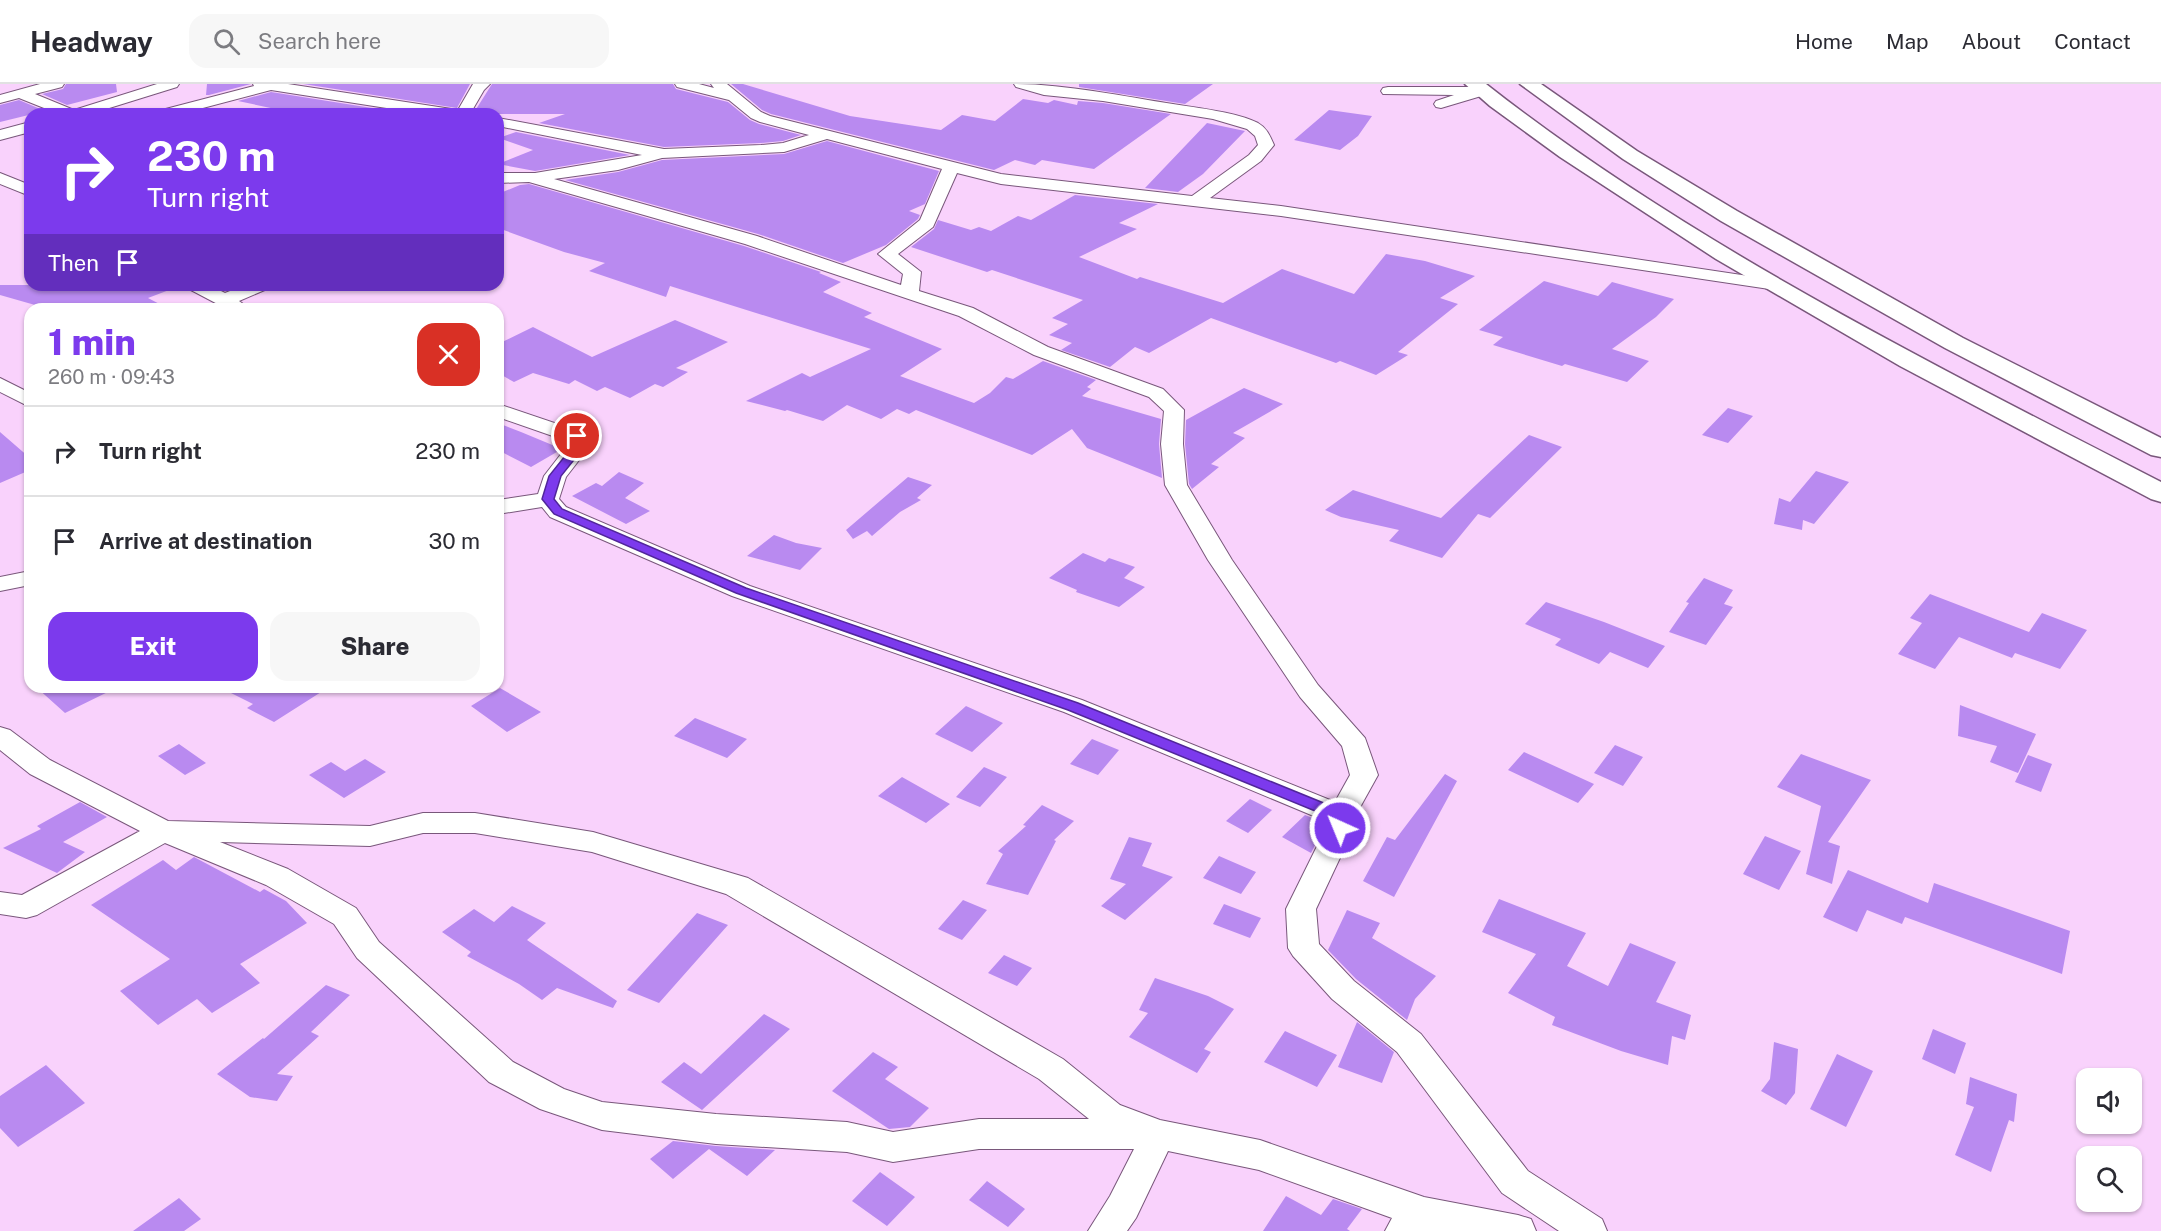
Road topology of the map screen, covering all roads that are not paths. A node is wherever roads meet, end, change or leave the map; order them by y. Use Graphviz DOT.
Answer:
graph roads {
  1 [pos="57,84"];
  2 [pos="172,84"];
  3 [pos="483,84"];
  4 [pos="682,84"];
  5 [pos="718,84"];
  6 [pos="1021,84"];
  7 [pos="1529,84"];
  8 [pos="265,85"];
  9 [pos="1479,88"];
  10 [pos="1388,91"];
  11 [pos="21,94"];
  12 [pos="733,97"];
  13 [pos="0,99"];
  14 [pos="1441,104"];
  15 [pos="58,108"];
  16 [pos="94,108"];
  17 [pos="184,108"];
  18 [pos="415,108"];
  19 [pos="466,108"];
  20 [pos="504,123"];
  21 [pos="24,129"];
  22 [pos="0,135"];
  23 [pos="826,135"];
  24 [pos="664,154"];
  25 [pos="951,167"];
  26 [pos="530,177"];
  27 [pos="0,178"];
  28 [pos="504,178"];
  29 [pos="504,187"];
  30 [pos="24,188"];
  31 [pos="1197,200"];
  32 [pos="1776,285"];
  33 [pos="206,291"];
  34 [pos="247,291"];
  35 [pos="909,294"];
  36 [pos="223,301"];
  37 [pos="228,303"];
  38 [pos="0,384"];
  39 [pos="24,398"];
  40 [pos="504,412"];
  41 [pos="2161,449"];
  42 [pos="2161,493"];
  43 [pos="548,499"];
  44 [pos="504,506"];
  45 [pos="24,579"];
  46 [pos="0,584"];
  47 [pos="0,736"];
  48 [pos="1339,820"];
  49 [pos="163,831"];
  50 [pos="0,903"];
  51 [pos="1159,1134"];
  52 [pos="1413,1222"];
  53 [pos="1106,1231"];
  54 [pos="1518,1231"];
  55 [pos="1589,1231"];
  1 -- 11 [label="street"];
  2 -- 16 [label="street"];
  3 -- 19 [label="street"];
  4 -- 12 [label="street"];
  5 -- 12 [label="street"];
  6 -- 31 [label="street"];
  7 -- 41 [label="street"];
  8 -- 17 [label="street"];
  8 -- 18 [label="street"];
  9 -- 10 [label="street"];
  9 -- 14 [label="street"];
  9 -- 32 [label="street"];
  11 -- 13 [label="street"];
  11 -- 15 [label="street"];
  12 -- 23 [label="street"];
  20 -- 24 [label="street"];
  21 -- 22 [label="street"];
  23 -- 24 [label="street"];
  23 -- 25 [label="street"];
  24 -- 26 [label="street"];
  25 -- 31 [label="street"];
  25 -- 35 [label="street"];
  26 -- 28 [label="street"];
  26 -- 29 [label="street"];
  26 -- 35 [label="street"];
  27 -- 30 [label="street"];
  31 -- 32 [label="street"];
  32 -- 42 [label="street"];
  33 -- 36 [label="street"];
  34 -- 36 [label="street"];
  35 -- 48 [label="street"];
  36 -- 37 [label="street"];
  38 -- 39 [label="street"];
  40 -- 43 [label="street"];
  43 -- 44 [label="street"];
  43 -- 48 [label="street"];
  45 -- 46 [label="street"];
  47 -- 49 [label="street"];
  48 -- 55 [label="street"];
  49 -- 50 [label="street"];
  49 -- 51 [label="street"];
  49 -- 51 [label="street"];
  51 -- 52 [label="street"];
  51 -- 53 [label="street"];
  52 -- 54 [label="street"];
}
